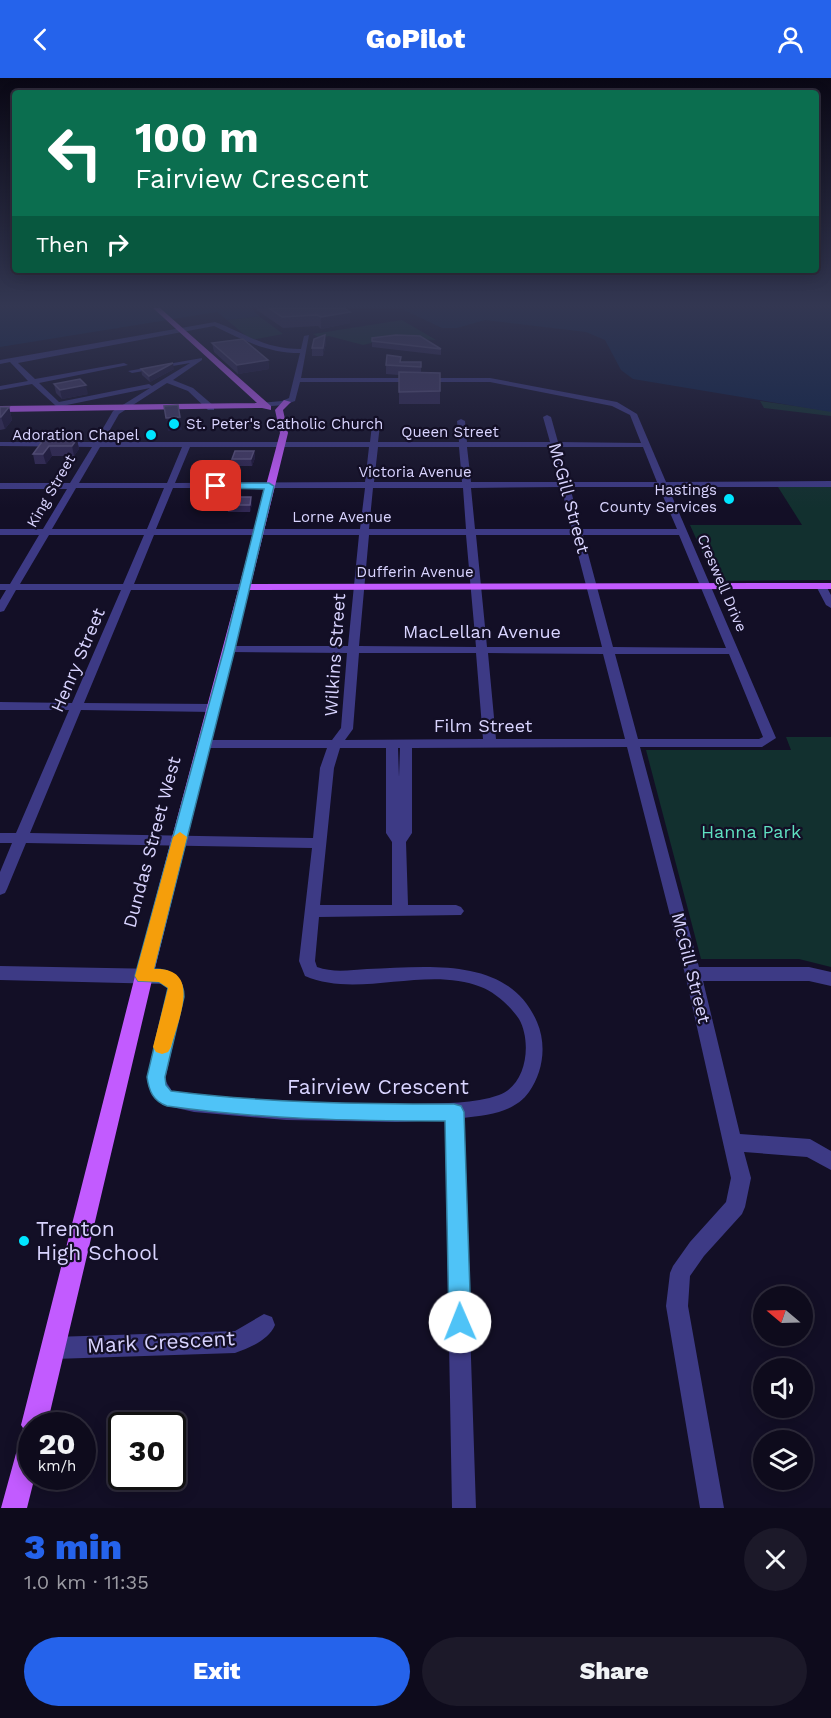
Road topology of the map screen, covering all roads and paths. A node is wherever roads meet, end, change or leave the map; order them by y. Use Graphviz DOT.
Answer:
graph roads {
  1 [pos="27,375"];
  2 [pos="72,375"];
  3 [pos="136,375"];
  4 [pos="174,375"];
  5 [pos="229,375"];
  6 [pos="298,375"];
  7 [pos="297,380"];
  8 [pos="164,381"];
  9 [pos="33,382"];
  10 [pos="152,387"];
  11 [pos="0,388"];
  12 [pos="287,402"];
  13 [pos="263,405"];
  14 [pos="56,407"];
  15 [pos="222,407"];
  16 [pos="212,408"];
  17 [pos="0,409"];
  18 [pos="69,409"];
  19 [pos="122,409"];
  20 [pos="272,411"];
  21 [pos="113,417"];
  22 [pos="547,417"];
  23 [pos="282,420"];
  24 [pos="461,421"];
  25 [pos="376,425"];
  26 [pos="0,444"];
  27 [pos="96,444"];
  28 [pos="187,445"];
  29 [pos="280,445"];
  30 [pos="372,445"];
  31 [pos="464,445"];
  32 [pos="555,445"];
  33 [pos="647,445"];
  34 [pos="831,484"];
  35 [pos="72,485"];
  36 [pos="467,485"];
  37 [pos="664,485"];
  38 [pos="0,486"];
  39 [pos="170,486"];
  40 [pos="269,486"];
  41 [pos="368,486"];
  42 [pos="566,486"];
  43 [pos="0,532"];
  44 [pos="45,532"];
  45 [pos="151,532"];
  46 [pos="258,532"];
  47 [pos="365,532"];
  48 [pos="472,532"];
  49 [pos="578,532"];
  50 [pos="684,532"];
  51 [pos="593,586"];
  52 [pos="707,586"];
  53 [pos="826,586"];
  54 [pos="0,587"];
  55 [pos="13,587"];
  56 [pos="129,587"];
  57 [pos="244,587"];
  58 [pos="358,587"];
  59 [pos="478,587"];
  60 [pos="831,605"];
  61 [pos="0,609"];
  62 [pos="230,649"];
  63 [pos="354,650"];
  64 [pos="483,650"];
  65 [pos="608,650"];
  66 [pos="734,651"];
  67 [pos="0,706"];
  68 [pos="77,707"];
  69 [pos="213,708"];
  70 [pos="633,743"];
  71 [pos="762,743"];
  72 [pos="204,744"];
  73 [pos="335,744"];
  74 [pos="490,744"];
  75 [pos="399,745"];
  76 [pos="0,838"];
  77 [pos="21,838"];
  78 [pos="179,841"];
  79 [pos="319,843"];
  80 [pos="0,889"];
  81 [pos="312,911"];
  82 [pos="400,911"];
  83 [pos="456,911"];
  84 [pos="0,973"];
  85 [pos="693,974"];
  86 [pos="144,976"];
  87 [pos="329,976"];
  88 [pos="831,979"];
  89 [pos="454,1112"];
  90 [pos="732,1142"];
  91 [pos="831,1161"];
  92 [pos="264,1324"];
  93 [pos="54,1348"];
  94 [pos="37,1412"];
  95 [pos="19,1490"];
  96 [pos="14,1508"];
  97 [pos="465,1508"];
  98 [pos="712,1508"];
  1 -- 9 [label="street"];
  2 -- 9 [label="street"];
  3 -- 10 [label="street"];
  4 -- 8 [label="street, King Street"];
  5 -- 13 [label="main road"];
  6 -- 7 [label="street"];
  7 -- 12 [label="street"];
  7 -- 33 [label="street, Creswell Drive"];
  8 -- 10 [label="street, King Street"];
  8 -- 16 [label="street"];
  9 -- 11 [label="street"];
  9 -- 14 [label="street"];
  10 -- 14 [label="street"];
  10 -- 19 [label="street, King Street"];
  12 -- 13 [label="street"];
  12 -- 23 [label="main road, Dundas Street West"];
  13 -- 15 [label="main road"];
  13 -- 20 [label="main road"];
  14 -- 17 [label="main road"];
  14 -- 18 [label="main road"];
  15 -- 16 [label="main road"];
  15 -- 20 [label="main road"];
  16 -- 19 [label="main road"];
  18 -- 19 [label="main road"];
  18 -- 21 [label="main road"];
  19 -- 21 [label="street, King Street"];
  20 -- 23 [label="main road"];
  21 -- 27 [label="street, King Street"];
  22 -- 32 [label="street, McGill Street"];
  23 -- 29 [label="main road, Dundas Street West"];
  24 -- 31 [label="street"];
  25 -- 30 [label="street, Wilkins Street"];
  26 -- 27 [label="street, Queen Street"];
  27 -- 28 [label="street, Queen Street"];
  27 -- 35 [label="street, King Street"];
  28 -- 29 [label="street, Queen Street"];
  28 -- 39 [label="street, Henry Street"];
  29 -- 30 [label="street, Queen Street"];
  29 -- 40 [label="main road, Dundas Street West"];
  30 -- 31 [label="street, Queen Street"];
  30 -- 41 [label="street, Wilkins Street"];
  31 -- 32 [label="street, Queen Street"];
  31 -- 36 [label="street"];
  32 -- 33 [label="street, Queen Street"];
  32 -- 42 [label="street, McGill Street"];
  33 -- 37 [label="street, Creswell Drive"];
  34 -- 37 [label="street, Victoria Avenue"];
  35 -- 38 [label="street, Victoria Avenue"];
  35 -- 39 [label="street, Victoria Avenue"];
  35 -- 44 [label="street, King Street"];
  36 -- 41 [label="street, Victoria Avenue"];
  36 -- 42 [label="street, Victoria Avenue"];
  36 -- 48 [label="street"];
  37 -- 42 [label="street, Victoria Avenue"];
  37 -- 50 [label="street, Creswell Drive"];
  39 -- 40 [label="street, Victoria Avenue"];
  39 -- 45 [label="street, Henry Street"];
  40 -- 41 [label="street, Victoria Avenue"];
  40 -- 46 [label="main road, Dundas Street West"];
  41 -- 47 [label="street, Wilkins Street"];
  42 -- 49 [label="street, McGill Street"];
  43 -- 44 [label="street, Lorne Avenue"];
  44 -- 45 [label="street, Lorne Avenue"];
  44 -- 55 [label="street, King Street"];
  45 -- 46 [label="street, Lorne Avenue"];
  45 -- 56 [label="street, Henry Street"];
  46 -- 47 [label="street, Lorne Avenue"];
  46 -- 57 [label="main road, Dundas Street West"];
  47 -- 48 [label="street, Lorne Avenue"];
  47 -- 58 [label="street, Wilkins Street"];
  48 -- 49 [label="street, Lorne Avenue"];
  48 -- 59 [label="street"];
  49 -- 50 [label="street, Lorne Avenue"];
  49 -- 51 [label="street, McGill Street"];
  50 -- 52 [label="street, Creswell Drive"];
  51 -- 52 [label="main road, Dufferin Avenue"];
  51 -- 59 [label="main road, Dufferin Avenue"];
  51 -- 65 [label="street, McGill Street"];
  52 -- 53 [label="main road, Dufferin Avenue"];
  52 -- 66 [label="street, Creswell Drive"];
  53 -- 60 [label="street"];
  54 -- 55 [label="street, Dufferin Avenue"];
  55 -- 56 [label="street, Dufferin Avenue"];
  55 -- 61 [label="street, King Street"];
  56 -- 57 [label="street, Dufferin Avenue"];
  56 -- 68 [label="street, Henry Street"];
  57 -- 58 [label="main road, Dufferin Avenue"];
  57 -- 62 [label="main road, Dundas Street West"];
  58 -- 59 [label="main road, Dufferin Avenue"];
  58 -- 63 [label="street, Wilkins Street"];
  59 -- 64 [label="street"];
  62 -- 63 [label="street, MacLellan Avenue"];
  62 -- 69 [label="main road, Dundas Street West"];
  63 -- 64 [label="street, MacLellan Avenue"];
  63 -- 73 [label="street, Wilkins Street"];
  64 -- 65 [label="street, MacLellan Avenue"];
  64 -- 74 [label="street"];
  65 -- 66 [label="street, MacLellan Avenue"];
  65 -- 70 [label="street, McGill Street"];
  66 -- 71 [label="street, Creswell Drive"];
  67 -- 68 [label="street"];
  68 -- 69 [label="street"];
  68 -- 77 [label="street, Henry Street"];
  69 -- 72 [label="main road, Dundas Street West"];
  70 -- 71 [label="street, Film Street"];
  70 -- 74 [label="street, Film Street"];
  70 -- 85 [label="street, McGill Street"];
  72 -- 73 [label="street, Film Street"];
  72 -- 78 [label="main road, Dundas Street West"];
  73 -- 75 [label="street, Film Street"];
  73 -- 79 [label="street, Wilkins Street"];
  74 -- 75 [label="street, Film Street"];
  75 -- 82 [label="street"];
  76 -- 77 [label="street"];
  77 -- 78 [label="street"];
  77 -- 80 [label="street, Henry Street"];
  78 -- 79 [label="street"];
  78 -- 86 [label="main road, Dundas Street West"];
  79 -- 81 [label="street, Wilkins Street"];
  81 -- 82 [label="street"];
  81 -- 87 [label="street, Wilkins Street"];
  82 -- 83 [label="street"];
  84 -- 86 [label="street"];
  85 -- 88 [label="street"];
  85 -- 90 [label="street, McGill Street"];
  86 -- 89 [label="street, Fairview Crescent"];
  86 -- 93 [label="main road, Dundas Street West"];
  87 -- 89 [label="street, Fairview Crescent"];
  89 -- 97 [label="street"];
  90 -- 91 [label="street"];
  90 -- 98 [label="street, McGill Street"];
  92 -- 93 [label="street, Mark Crescent"];
  93 -- 94 [label="main road, Dundas Street West"];
  95 -- 96 [label="main road"];
}
